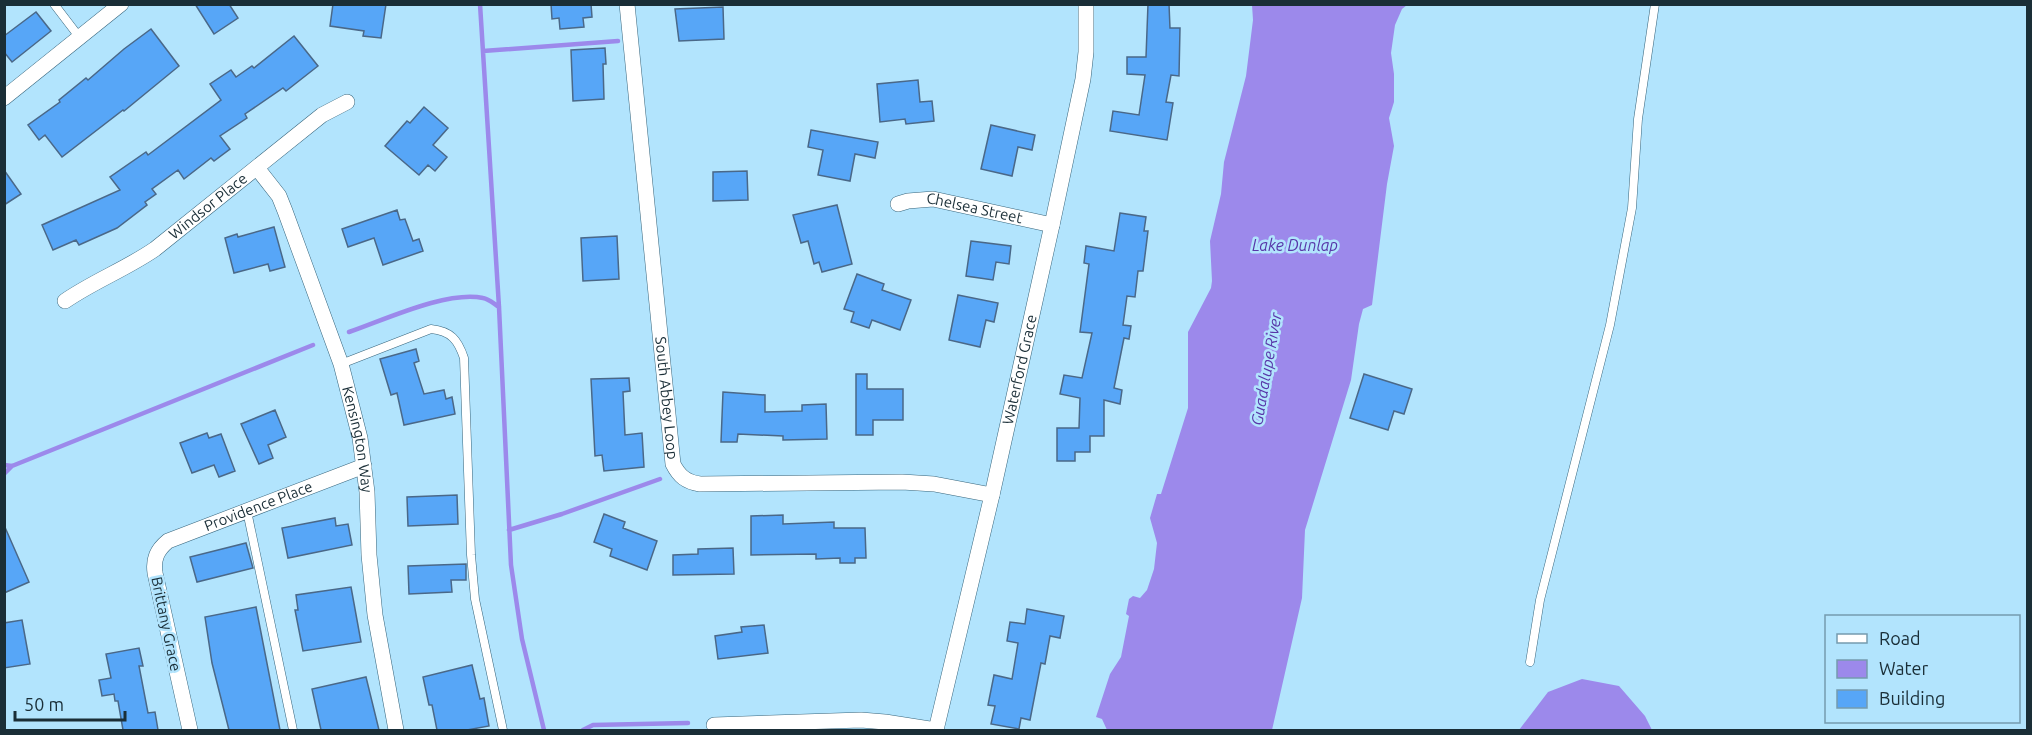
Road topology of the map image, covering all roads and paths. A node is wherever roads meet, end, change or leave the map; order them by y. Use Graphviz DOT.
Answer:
graph roads {
  1 [pos="54,4"];
  2 [pos="121,4"];
  3 [pos="627,4"];
  4 [pos="1086,4"];
  5 [pos="1655,4"];
  6 [pos="80,38"];
  7 [pos="5,95"];
  8 [pos="347,102"];
  9 [pos="257,168"];
  10 [pos="898,204"];
  11 [pos="1052,225"];
  12 [pos="65,302"];
  13 [pos="341,364"];
  14 [pos="364,466"];
  15 [pos="992,495"];
  16 [pos="247,511"];
  17 [pos="157,552"];
  18 [pos="1530,662"];
  19 [pos="714,726"];
  20 [pos="189,730"];
  21 [pos="293,730"];
  22 [pos="396,730"];
  23 [pos="503,730"];
  24 [pos="936,730"];
  1 -- 6 [label="lane"];
  2 -- 6 [label="street"];
  3 -- 15 [label="street, South Abbey Loop"];
  4 -- 11 [label="street, Waterford Grace"];
  5 -- 18 [label="lane"];
  6 -- 7 [label="street"];
  8 -- 9 [label="street, Windsor Place"];
  9 -- 12 [label="street, Windsor Place"];
  9 -- 13 [label="street, Kensington Way"];
  10 -- 11 [label="street, Chelsea Street"];
  11 -- 15 [label="street, Waterford Grace"];
  13 -- 14 [label="street, Kensington Way"];
  13 -- 23 [label="lane"];
  14 -- 16 [label="street, Providence Place"];
  14 -- 22 [label="street, Kensington Way"];
  15 -- 24 [label="street, Waterford Grace"];
  16 -- 17 [label="street, Providence Place"];
  16 -- 21 [label="lane"];
  17 -- 20 [label="street, Brittany Grace"];
  19 -- 24 [label="street"];
}
